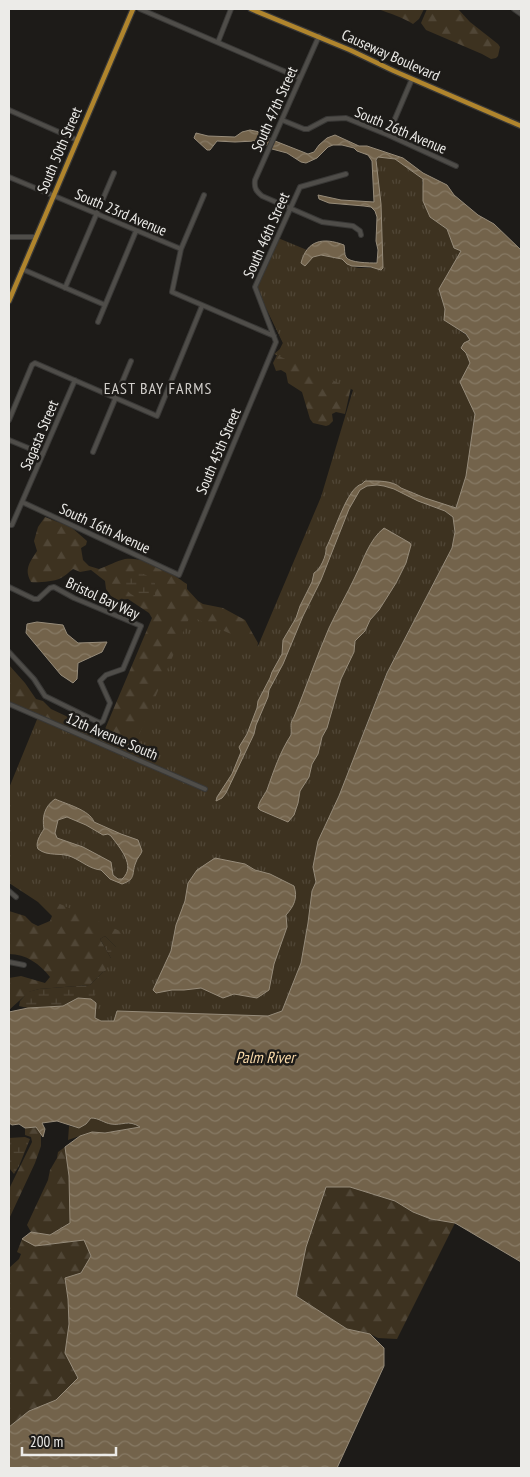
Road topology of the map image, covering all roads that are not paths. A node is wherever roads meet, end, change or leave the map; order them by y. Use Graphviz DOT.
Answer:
graph roads {
  1 [pos="133,9"];
  2 [pos="140,9"];
  3 [pos="231,9"];
  4 [pos="250,9"];
  5 [pos="514,9"];
  6 [pos="521,14"];
  7 [pos="319,36"];
  8 [pos="218,42"];
  9 [pos="300,78"];
  10 [pos="412,79"];
  11 [pos="9,110"];
  12 [pos="282,120"];
  13 [pos="521,126"];
  14 [pos="388,135"];
  15 [pos="77,140"];
  16 [pos="456,166"];
  17 [pos="114,173"];
  18 [pos="346,174"];
  19 [pos="9,177"];
  20 [pos="204,195"];
  21 [pos="53,196"];
  22 [pos="290,208"];
  23 [pos="96,214"];
  24 [pos="136,231"];
  25 [pos="361,236"];
  26 [pos="9,237"];
  27 [pos="36,237"];
  28 [pos="180,249"];
  29 [pos="22,269"];
  30 [pos="65,288"];
  31 [pos="9,301"];
  32 [pos="105,305"];
  33 [pos="202,306"];
  34 [pos="98,322"];
  35 [pos="274,336"];
  36 [pos="131,361"];
  37 [pos="75,380"];
  38 [pos="116,398"];
  39 [pos="9,420"];
  40 [pos="9,440"];
  41 [pos="93,452"];
  42 [pos="43,454"];
  43 [pos="22,502"];
  44 [pos="10,525"];
  45 [pos="178,575"];
  46 [pos="9,587"];
  47 [pos="9,652"];
  48 [pos="9,704"];
  49 [pos="205,789"];
  50 [pos="9,890"];
  51 [pos="16,897"];
  52 [pos="9,962"];
  53 [pos="24,965"];
  1 -- 15 [label="main road, South 50th Street"];
  2 -- 8 [label="street"];
  3 -- 8 [label="street"];
  4 -- 7 [label="main road, Causeway Boulevard"];
  5 -- 6 [label="street"];
  7 -- 9 [label="street, South 47th Street"];
  7 -- 10 [label="main road, Causeway Boulevard"];
  8 -- 9 [label="street"];
  9 -- 12 [label="street, South 47th Street"];
  10 -- 13 [label="main road, Causeway Boulevard"];
  10 -- 14 [label="street"];
  11 -- 15 [label="street"];
  12 -- 14 [label="street, South 26th Avenue"];
  12 -- 22 [label="street, South 47th Street"];
  14 -- 16 [label="street, South 26th Avenue"];
  15 -- 21 [label="main road, South 50th Street"];
  17 -- 23 [label="street"];
  18 -- 22 [label="street, South 46th Street"];
  19 -- 21 [label="street, South 23rd Avenue"];
  20 -- 28 [label="street"];
  21 -- 23 [label="street, South 23rd Avenue"];
  21 -- 27 [label="main road, South 50th Street"];
  22 -- 25 [label="street"];
  22 -- 35 [label="street, South 46th Street"];
  23 -- 24 [label="street, South 23rd Avenue"];
  23 -- 30 [label="street"];
  24 -- 28 [label="street, South 23rd Avenue"];
  24 -- 32 [label="street"];
  26 -- 27 [label="street"];
  27 -- 29 [label="main road, South 50th Street"];
  28 -- 33 [label="street"];
  29 -- 30 [label="street"];
  29 -- 31 [label="main road, South 50th Street"];
  30 -- 32 [label="street"];
  32 -- 34 [label="street"];
  33 -- 35 [label="street"];
  33 -- 38 [label="street"];
  35 -- 45 [label="street, South 45th Street"];
  36 -- 38 [label="street"];
  37 -- 38 [label="street"];
  37 -- 39 [label="street"];
  37 -- 42 [label="street, Sagasta Street"];
  38 -- 41 [label="street"];
  40 -- 42 [label="street"];
  42 -- 43 [label="street, Sagasta Street"];
  43 -- 44 [label="street, Sagasta Street"];
  43 -- 45 [label="street, South 16th Avenue"];
  46 -- 47 [label="street, Bristol Bay Way"];
  48 -- 49 [label="street, 12th Avenue South"];
  50 -- 51 [label="street"];
  52 -- 53 [label="street"];
}
